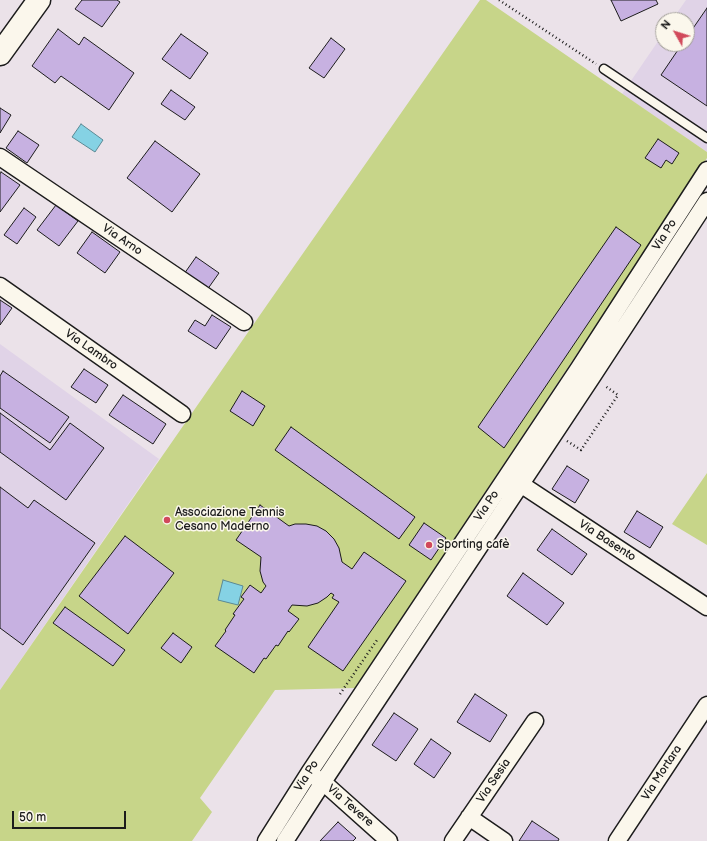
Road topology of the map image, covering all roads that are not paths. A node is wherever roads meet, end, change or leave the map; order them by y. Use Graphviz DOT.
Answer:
graph roads {
  1 [pos="39,0"];
  2 [pos="0,54"];
  3 [pos="604,69"];
  4 [pos="707,138"];
  5 [pos="0,157"];
  6 [pos="707,170"];
  7 [pos="707,201"];
  8 [pos="0,286"];
  9 [pos="244,322"];
  10 [pos="182,414"];
  11 [pos="507,475"];
  12 [pos="521,485"];
  13 [pos="707,607"];
  14 [pos="707,704"];
  15 [pos="535,721"];
  16 [pos="309,773"];
  17 [pos="323,782"];
  18 [pos="469,817"];
  19 [pos="266,841"];
  20 [pos="285,841"];
  21 [pos="389,841"];
  22 [pos="453,841"];
  23 [pos="504,841"];
  24 [pos="617,841"];
  1 -- 2 [label="street"];
  3 -- 4 [label="lane"];
  5 -- 9 [label="street, Via Arno"];
  6 -- 11 [label="street, Via Po"];
  7 -- 12 [label="street, Via Po"];
  8 -- 10 [label="street, Via Lambro"];
  11 -- 12 [label="street, Via Basento"];
  11 -- 16 [label="street, Via Po"];
  12 -- 13 [label="street, Via Basento"];
  12 -- 17 [label="street, Via Po"];
  14 -- 24 [label="street, Via Mortara"];
  15 -- 18 [label="street, Via Sesia"];
  16 -- 17 [label="street, Via Tevere"];
  16 -- 19 [label="street, Via Po"];
  17 -- 20 [label="street, Via Po"];
  17 -- 21 [label="street, Via Tevere"];
  18 -- 22 [label="street, Via Sesia"];
  18 -- 23 [label="street"];
}
